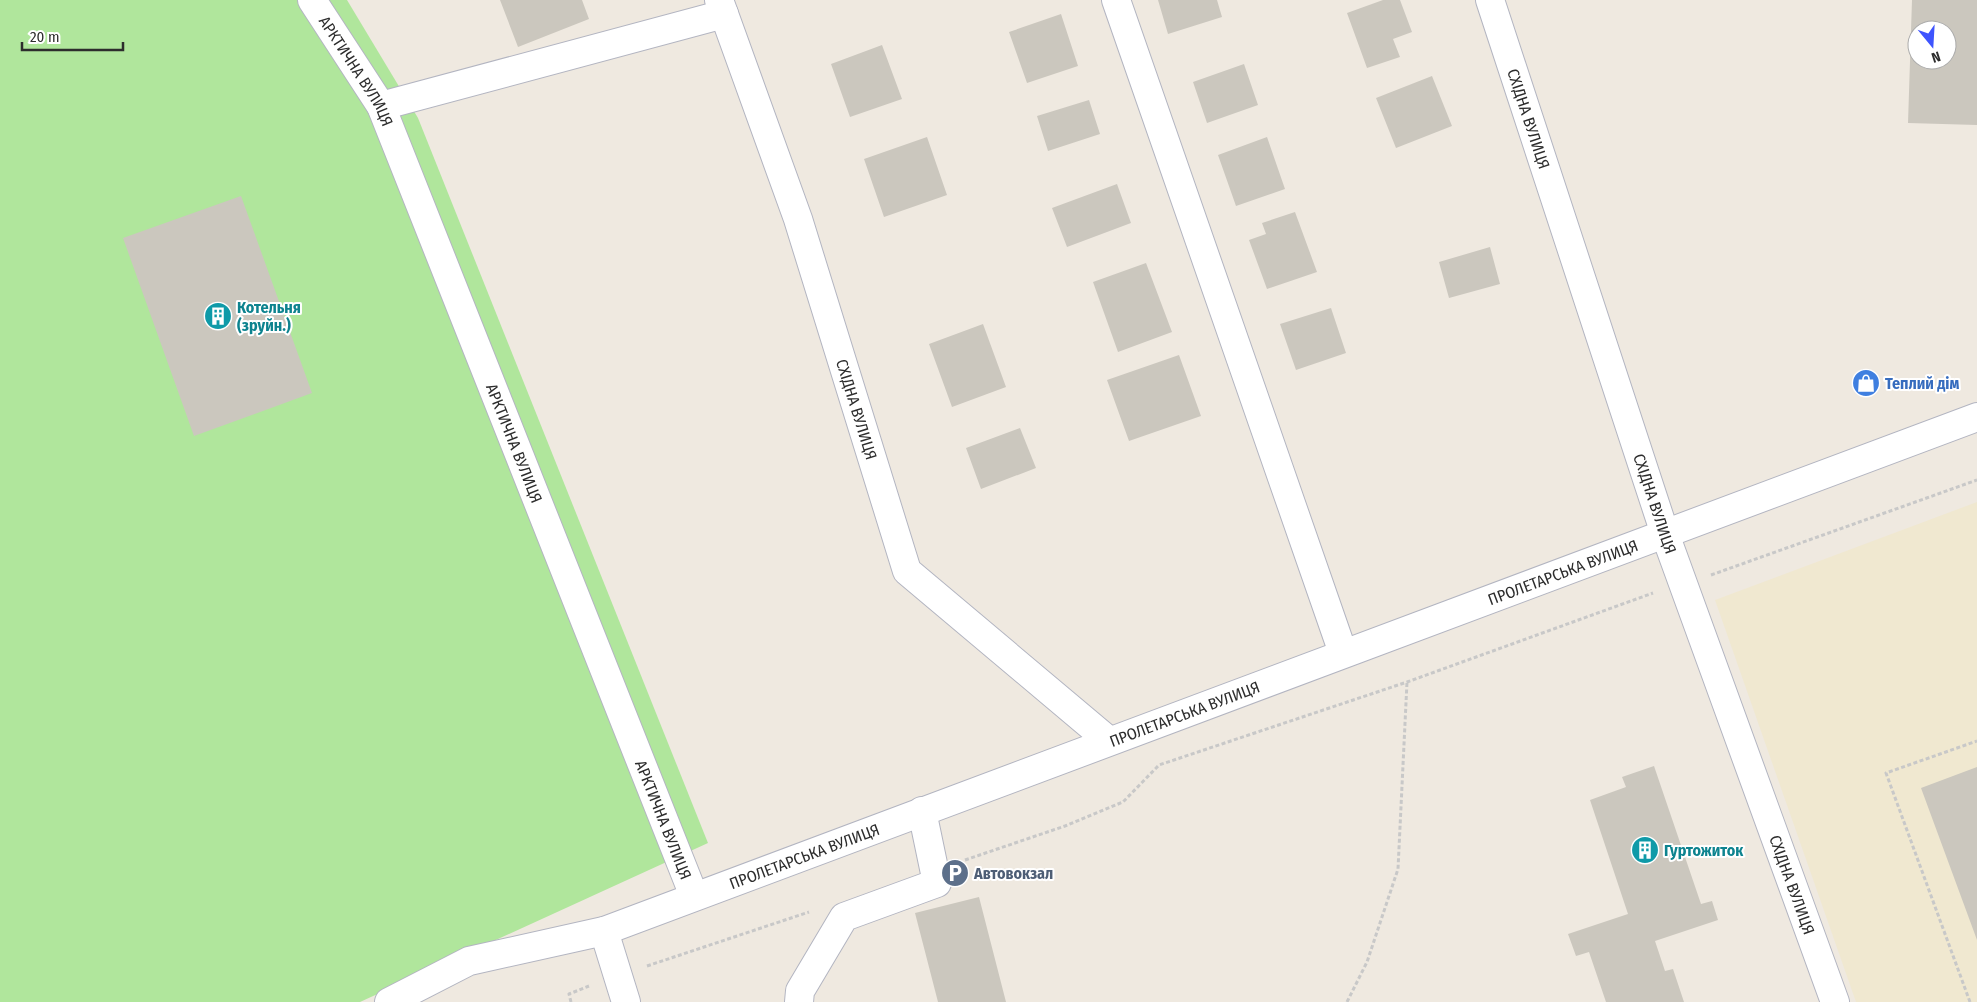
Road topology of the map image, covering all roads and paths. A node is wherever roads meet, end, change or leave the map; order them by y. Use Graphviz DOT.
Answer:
graph roads {
  1 [pos="312,0"];
  2 [pos="1116,0"];
  3 [pos="1490,0"];
  4 [pos="722,7"];
  5 [pos="381,106"];
  6 [pos="1977,416"];
  7 [pos="1977,480"];
  8 [pos="1665,534"];
  9 [pos="1683,584"];
  10 [pos="1343,653"];
  11 [pos="1407,682"];
  12 [pos="1109,741"];
  13 [pos="1977,741"];
  14 [pos="922,811"];
  15 [pos="934,870"];
  16 [pos="694,896"];
  17 [pos="813,910"];
  18 [pos="604,930"];
  19 [pos="618,976"];
  20 [pos="389,1002"];
  21 [pos="571,1002"];
  22 [pos="626,1002"];
  23 [pos="798,1002"];
  24 [pos="1347,1002"];
  25 [pos="1834,1002"];
  26 [pos="1970,1002"];
  1 -- 5 [label="street, АРКТИЧНА ВУЛИЦЯ"];
  2 -- 10 [label="street"];
  3 -- 8 [label="street, СХІДНА ВУЛИЦЯ"];
  4 -- 5 [label="street"];
  4 -- 12 [label="street, СХІДНА ВУЛИЦЯ"];
  5 -- 16 [label="street, АРКТИЧНА ВУЛИЦЯ"];
  6 -- 8 [label="street, ПРОЛЕТАРСЬКА ВУЛИЦЯ"];
  7 -- 9 [label="path"];
  8 -- 9 [label="street, СХІДНА ВУЛИЦЯ"];
  8 -- 10 [label="street, ПРОЛЕТАРСЬКА ВУЛИЦЯ"];
  9 -- 11 [label="path"];
  9 -- 25 [label="street, СХІДНА ВУЛИЦЯ"];
  10 -- 12 [label="street, ПРОЛЕТАРСЬКА ВУЛИЦЯ"];
  11 -- 15 [label="path"];
  11 -- 24 [label="path"];
  12 -- 14 [label="street, ПРОЛЕТАРСЬКА ВУЛИЦЯ"];
  13 -- 26 [label="path"];
  14 -- 15 [label="street"];
  14 -- 16 [label="street, ПРОЛЕТАРСЬКА ВУЛИЦЯ"];
  15 -- 23 [label="street"];
  16 -- 18 [label="street, ПРОЛЕТАРСЬКА ВУЛИЦЯ"];
  17 -- 19 [label="path"];
  18 -- 19 [label="street"];
  18 -- 20 [label="street, ПРОЛЕТАРСЬКА ВУЛИЦЯ"];
  19 -- 21 [label="path"];
  19 -- 22 [label="street"];
}
